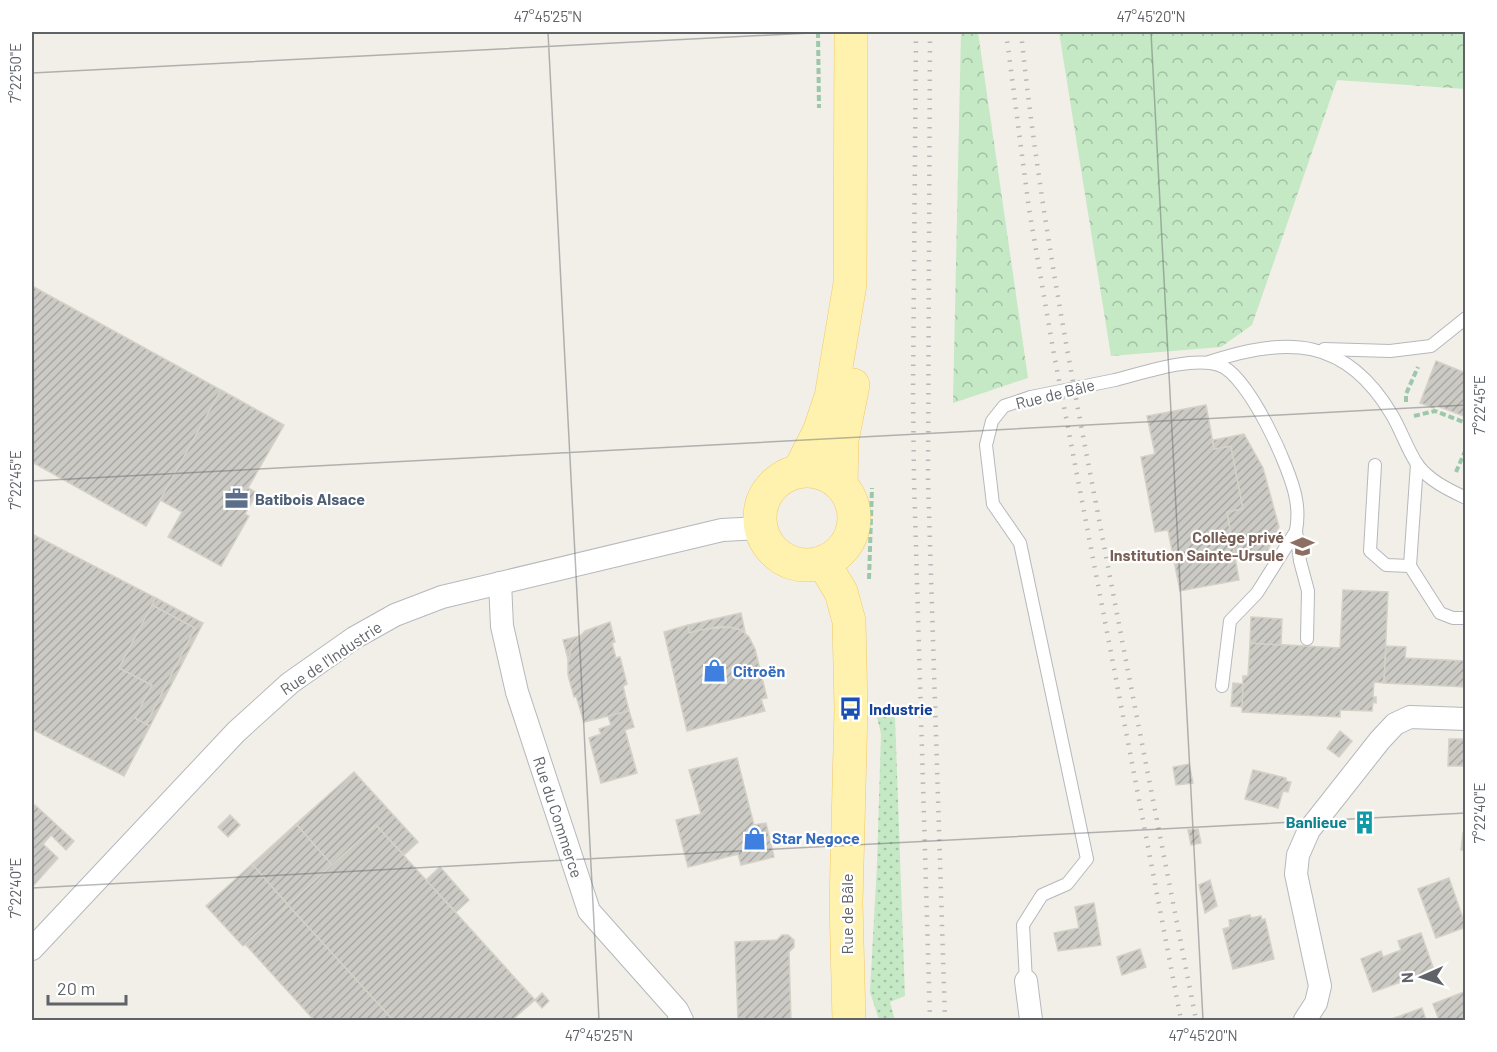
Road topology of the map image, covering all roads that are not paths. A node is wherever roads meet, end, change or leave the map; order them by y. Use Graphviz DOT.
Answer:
graph roads {
  1 [pos="851,32"];
  2 [pos="850,285"];
  3 [pos="1466,318"];
  4 [pos="1314,349"];
  5 [pos="1205,363"];
  6 [pos="1417,464"];
  7 [pos="1375,465"];
  8 [pos="800,471"];
  9 [pos="841,484"];
  10 [pos="1466,498"];
  11 [pos="761,528"];
  12 [pos="1296,531"];
  13 [pos="823,562"];
  14 [pos="1410,566"];
  15 [pos="500,583"];
  16 [pos="1466,618"];
  17 [pos="1307,639"];
  18 [pos="1222,686"];
  19 [pos="1466,719"];
  20 [pos="32,949"];
  21 [pos="1026,981"];
  22 [pos="682,1020"];
  23 [pos="849,1020"];
  24 [pos="1031,1020"];
  25 [pos="1305,1020"];
  1 -- 2 [label="main road"];
  2 -- 8 [label="main road"];
  2 -- 9 [label="main road"];
  3 -- 4 [label="lane"];
  4 -- 5 [label="lane"];
  4 -- 6 [label="lane"];
  5 -- 12 [label="lane, Rue de Bâle"];
  5 -- 21 [label="lane, Rue de Bâle, bridge"];
  6 -- 10 [label="lane"];
  6 -- 14 [label="lane"];
  7 -- 14 [label="lane"];
  8 -- 9 [label="main road"];
  8 -- 11 [label="main road"];
  9 -- 13 [label="main road"];
  11 -- 13 [label="main road"];
  11 -- 15 [label="street, Rue de l'Industrie"];
  12 -- 17 [label="lane, Rue de Bâle"];
  12 -- 18 [label="lane"];
  13 -- 23 [label="main road, Rue de Bâle"];
  14 -- 16 [label="lane"];
  15 -- 20 [label="street, Rue de l'Industrie"];
  15 -- 22 [label="street, Rue du Commerce"];
  19 -- 25 [label="street"];
  21 -- 24 [label="street, Rue de Bâle"];
}
